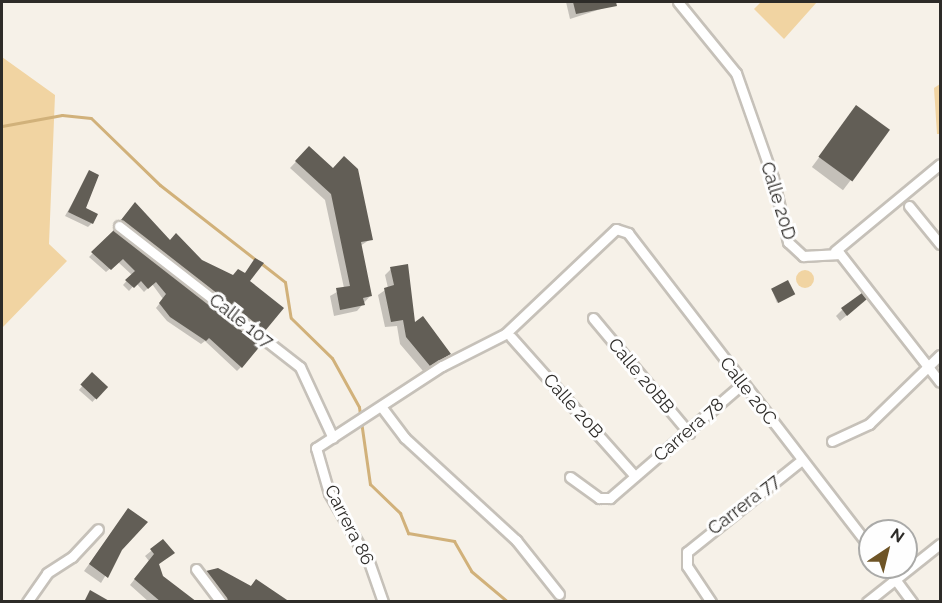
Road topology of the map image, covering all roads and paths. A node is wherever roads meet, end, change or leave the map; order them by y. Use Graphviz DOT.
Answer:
graph roads {
  1 [pos="678,2"];
  2 [pos="940,164"];
  3 [pos="909,206"];
  4 [pos="119,226"];
  5 [pos="940,244"];
  6 [pos="834,251"];
  7 [pos="593,318"];
  8 [pos="511,337"];
  9 [pos="940,355"];
  10 [pos="928,365"];
  11 [pos="940,382"];
  12 [pos="742,384"];
  13 [pos="383,409"];
  14 [pos="689,433"];
  15 [pos="333,438"];
  16 [pos="832,441"];
  17 [pos="802,460"];
  18 [pos="635,476"];
  19 [pos="570,477"];
  20 [pos="98,529"];
  21 [pos="858,532"];
  22 [pos="940,544"];
  23 [pos="196,569"];
  24 [pos="896,580"];
  25 [pos="559,594"];
  26 [pos="27,602"];
  27 [pos="221,602"];
  28 [pos="383,602"];
  29 [pos="711,602"];
  30 [pos="867,602"];
  31 [pos="912,602"];
  1 -- 6 [label="street, Calle 20D"];
  2 -- 6 [label="street"];
  3 -- 5 [label="street"];
  4 -- 15 [label="street, Calle 107"];
  6 -- 10 [label="street"];
  7 -- 14 [label="street, Calle 20BB"];
  8 -- 18 [label="street, Calle 20B"];
  9 -- 10 [label="street"];
  10 -- 11 [label="street"];
  10 -- 16 [label="street"];
  12 -- 13 [label="street, Calle 20C"];
  12 -- 14 [label="street, Carrera 78"];
  12 -- 17 [label="street, Calle 20C"];
  13 -- 15 [label="street"];
  13 -- 25 [label="street"];
  14 -- 18 [label="street, Carrera 78"];
  15 -- 28 [label="street, Carrera 86"];
  17 -- 21 [label="street, Calle 20C"];
  17 -- 29 [label="street, Carrera 77"];
  18 -- 19 [label="street, Carrera 78"];
  20 -- 26 [label="street"];
  22 -- 24 [label="street"];
  23 -- 27 [label="street"];
  24 -- 30 [label="street"];
  24 -- 31 [label="street"];
}
